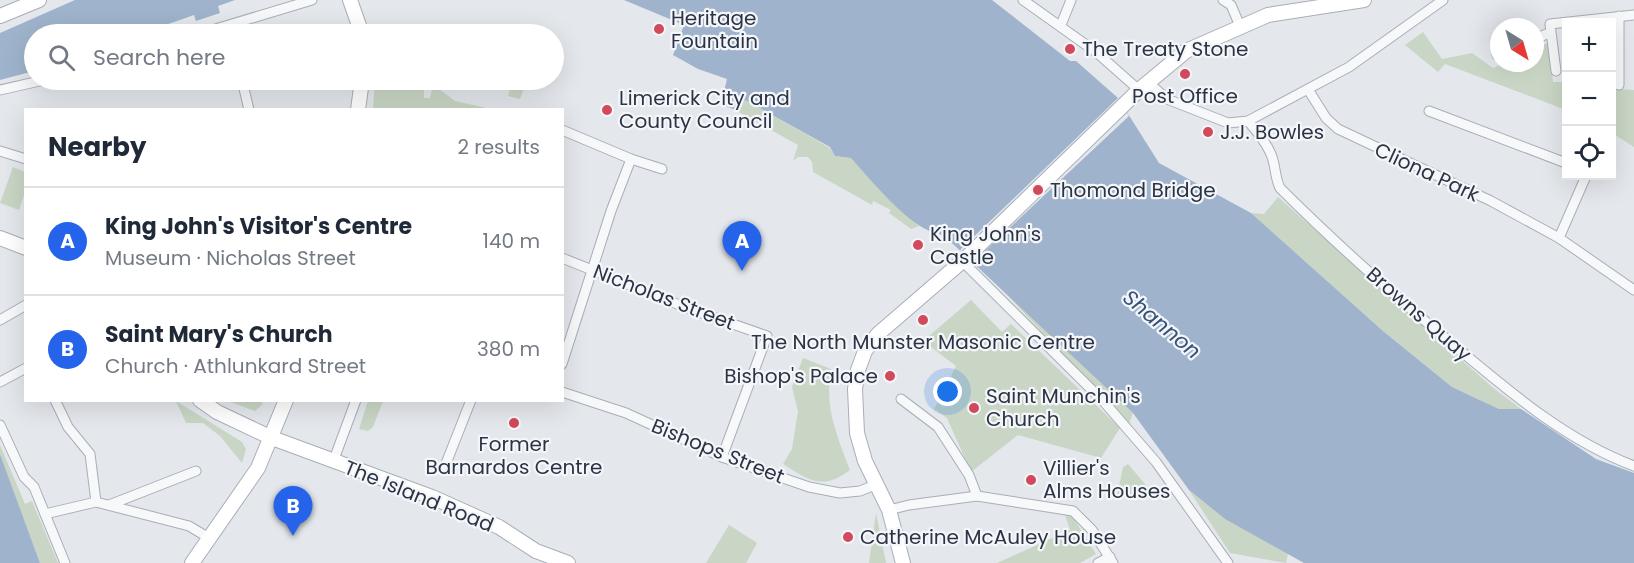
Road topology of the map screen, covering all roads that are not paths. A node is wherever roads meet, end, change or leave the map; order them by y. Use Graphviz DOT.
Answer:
graph roads {
  1 [pos="39,0"];
  2 [pos="312,0"];
  3 [pos="350,0"];
  4 [pos="1023,0"];
  5 [pos="1071,0"];
  6 [pos="1223,0"];
  7 [pos="1364,0"];
  8 [pos="1443,0"];
  9 [pos="1430,4"];
  10 [pos="1634,15"];
  11 [pos="0,16"];
  12 [pos="1619,16"];
  13 [pos="246,24"];
  14 [pos="358,24"];
  15 [pos="1061,25"];
  16 [pos="1240,26"];
  17 [pos="1549,33"];
  18 [pos="1544,35"];
  19 [pos="1556,72"];
  20 [pos="24,85"];
  21 [pos="1619,85"];
  22 [pos="0,90"];
  23 [pos="244,90"];
  24 [pos="361,90"];
  25 [pos="1140,90"];
  26 [pos="1309,91"];
  27 [pos="249,108"];
  28 [pos="358,108"];
  29 [pos="1430,111"];
  30 [pos="1248,121"];
  31 [pos="564,131"];
  32 [pos="0,151"];
  33 [pos="24,158"];
  34 [pos="631,159"];
  35 [pos="1562,161"];
  36 [pos="662,169"];
  37 [pos="1584,180"];
  38 [pos="0,238"];
  39 [pos="1559,238"];
  40 [pos="24,247"];
  41 [pos="564,259"];
  42 [pos="964,259"];
  43 [pos="593,270"];
  44 [pos="1634,290"];
  45 [pos="24,306"];
  46 [pos="0,320"];
  47 [pos="564,358"];
  48 [pos="24,369"];
  49 [pos="0,382"];
  50 [pos="564,393"];
  51 [pos="901,399"];
  52 [pos="56,402"];
  53 [pos="203,402"];
  54 [pos="285,402"];
  55 [pos="355,402"];
  56 [pos="470,402"];
  57 [pos="0,425"];
  58 [pos="272,438"];
  59 [pos="722,458"];
  60 [pos="333,462"];
  61 [pos="445,466"];
  62 [pos="1634,466"];
  63 [pos="196,471"];
  64 [pos="875,485"];
  65 [pos="977,496"];
  66 [pos="96,501"];
  67 [pos="109,505"];
  68 [pos="889,510"];
  69 [pos="45,514"];
  70 [pos="209,538"];
  71 [pos="1111,560"];
  72 [pos="560,562"];
  73 [pos="65,563"];
  74 [pos="192,563"];
  75 [pos="903,563"];
  76 [pos="1098,563"];
  77 [pos="1228,563"];
  1 -- 11 [label="main road"];
  2 -- 13 [label="street"];
  3 -- 14 [label="main road"];
  4 -- 15 [label="street"];
  5 -- 15 [label="street"];
  6 -- 16 [label="street"];
  7 -- 16 [label="main road"];
  8 -- 9 [label="street"];
  9 -- 26 [label="street"];
  10 -- 12 [label="street"];
  12 -- 17 [label="street"];
  12 -- 21 [label="street"];
  15 -- 25 [label="street"];
  16 -- 25 [label="main road"];
  17 -- 18 [label="street"];
  17 -- 19 [label="street"];
  20 -- 22 [label="street"];
  23 -- 27 [label="street"];
  24 -- 28 [label="main road"];
  25 -- 30 [label="street"];
  25 -- 42 [label="main road"];
  26 -- 30 [label="street"];
  26 -- 39 [label="street, Cliona Park"];
  29 -- 35 [label="street"];
  30 -- 62 [label="street, Browns Quay"];
  31 -- 34 [label="street"];
  32 -- 33 [label="street"];
  34 -- 36 [label="street"];
  34 -- 43 [label="street"];
  37 -- 39 [label="street"];
  38 -- 40 [label="main road"];
  39 -- 44 [label="street, Cliona Park"];
  41 -- 43 [label="street, Nicholas Street"];
  42 -- 64 [label="main road"];
  42 -- 77 [label="street"];
  43 -- 47 [label="street"];
  43 -- 59 [label="street, Nicholas Street"];
  45 -- 46 [label="street"];
  48 -- 49 [label="street"];
  50 -- 59 [label="street, Bishops Street"];
  51 -- 65 [label="street"];
  52 -- 66 [label="street"];
  53 -- 58 [label="main road, The Island Road"];
  54 -- 58 [label="main road"];
  55 -- 60 [label="street"];
  56 -- 61 [label="street"];
  57 -- 69 [label="street"];
  58 -- 60 [label="main road, The Island Road"];
  58 -- 70 [label="main road"];
  59 -- 64 [label="street, Bishops Street"];
  60 -- 72 [label="main road, The Island Road"];
  63 -- 67 [label="street"];
  64 -- 68 [label="main road"];
  65 -- 68 [label="street"];
  65 -- 71 [label="street"];
  66 -- 67 [label="street"];
  66 -- 69 [label="street"];
  67 -- 70 [label="street"];
  68 -- 75 [label="main road"];
  69 -- 73 [label="street"];
  70 -- 74 [label="main road"];
  71 -- 76 [label="street"];
}
